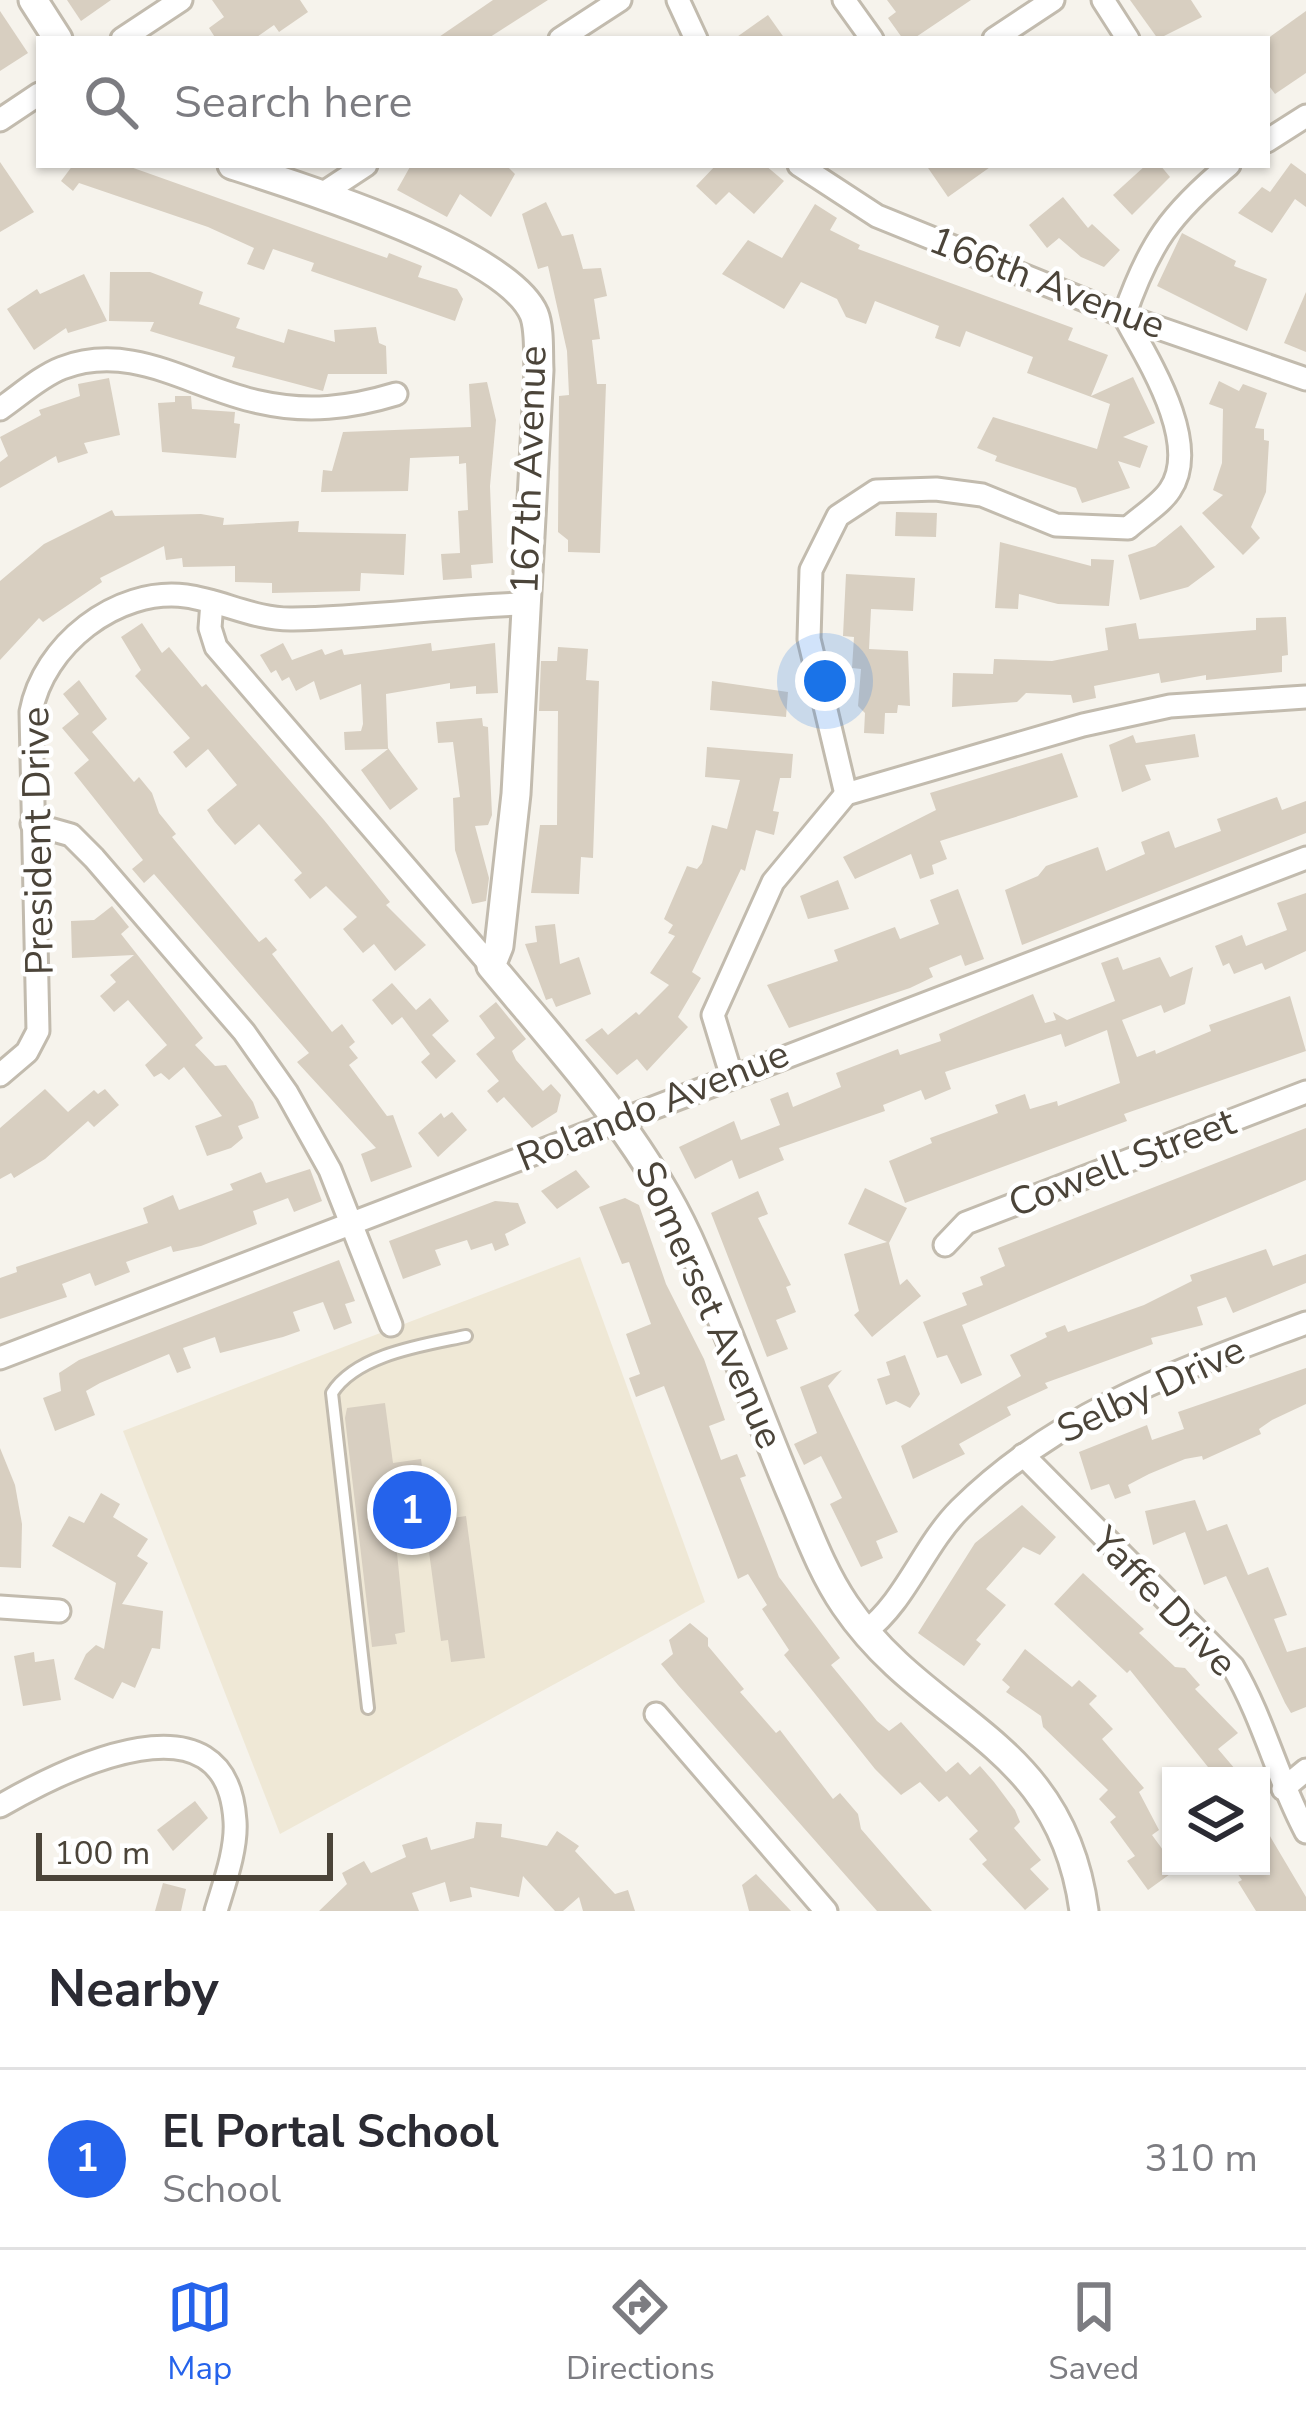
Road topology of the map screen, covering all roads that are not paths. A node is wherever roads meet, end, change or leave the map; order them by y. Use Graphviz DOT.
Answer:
graph roads {
  1 [pos="33,0"];
  2 [pos="181,0"];
  3 [pos="620,0"];
  4 [pos="678,0"];
  5 [pos="844,0"];
  6 [pos="1053,0"];
  7 [pos="1103,0"];
  8 [pos="56,36"];
  9 [pos="127,36"];
  10 [pos="565,36"];
  11 [pos="695,36"];
  12 [pos="870,36"];
  13 [pos="999,36"];
  14 [pos="1126,36"];
  15 [pos="36,96"];
  16 [pos="1306,116"];
  17 [pos="0,120"];
  18 [pos="1270,139"];
  19 [pos="241,168"];
  20 [pos="361,168"];
  21 [pos="804,168"];
  22 [pos="1217,169"];
  23 [pos="322,194"];
  24 [pos="1124,316"];
  25 [pos="1306,379"];
  26 [pos="396,394"];
  27 [pos="0,409"];
  28 [pos="212,602"];
  29 [pos="524,604"];
  30 [pos="1306,697"];
  31 [pos="846,794"];
  32 [pos="32,824"];
  33 [pos="1306,858"];
  34 [pos="491,966"];
  35 [pos="730,1074"];
  36 [pos="0,1075"];
  37 [pos="1306,1092"];
  38 [pos="621,1121"];
  39 [pos="352,1224"];
  40 [pos="945,1245"];
  41 [pos="1306,1323"];
  42 [pos="391,1324"];
  43 [pos="466,1336"];
  44 [pos="403,1350"];
  45 [pos="0,1358"];
  46 [pos="1023,1455"];
  47 [pos="0,1607"];
  48 [pos="59,1611"];
  49 [pos="865,1632"];
  50 [pos="368,1708"];
  51 [pos="656,1714"];
  52 [pos="1306,1770"];
  53 [pos="1283,1789"];
  54 [pos="0,1806"];
  55 [pos="1306,1832"];
  56 [pos="216,1911"];
  57 [pos="826,1911"];
  58 [pos="1084,1911"];
  1 -- 8 [label="street"];
  2 -- 9 [label="street"];
  3 -- 10 [label="street"];
  4 -- 11 [label="street"];
  5 -- 12 [label="street"];
  6 -- 13 [label="street"];
  7 -- 14 [label="street"];
  15 -- 17 [label="street"];
  16 -- 18 [label="street"];
  19 -- 23 [label="street, 167th Avenue"];
  20 -- 23 [label="street"];
  21 -- 24 [label="street, 166th Avenue"];
  22 -- 24 [label="street"];
  23 -- 29 [label="street, 167th Avenue"];
  24 -- 25 [label="street, 166th Avenue"];
  24 -- 31 [label="street"];
  26 -- 27 [label="street"];
  28 -- 29 [label="street, President Drive"];
  28 -- 32 [label="street, President Drive"];
  28 -- 34 [label="street, Somerset Avenue"];
  29 -- 34 [label="street, 167th Avenue"];
  30 -- 31 [label="street"];
  31 -- 35 [label="street"];
  32 -- 36 [label="street, President Drive"];
  32 -- 39 [label="street"];
  33 -- 35 [label="street, Rolando Avenue"];
  34 -- 38 [label="street, Somerset Avenue"];
  35 -- 38 [label="street, Rolando Avenue"];
  37 -- 40 [label="street, Cowell Street"];
  38 -- 39 [label="street, Rolando Avenue"];
  38 -- 49 [label="street, Somerset Avenue"];
  39 -- 42 [label="street"];
  39 -- 45 [label="street, Rolando Avenue"];
  41 -- 46 [label="street, Selby Drive"];
  42 -- 44 [label="lane"];
  43 -- 44 [label="lane"];
  44 -- 50 [label="lane"];
  46 -- 49 [label="street, Selby Drive"];
  46 -- 53 [label="street, Yaffe Drive"];
  47 -- 48 [label="street"];
  49 -- 58 [label="street, Somerset Avenue"];
  51 -- 57 [label="street"];
  52 -- 53 [label="street"];
  53 -- 55 [label="street, Yaffe Drive"];
  54 -- 56 [label="street"];
}
